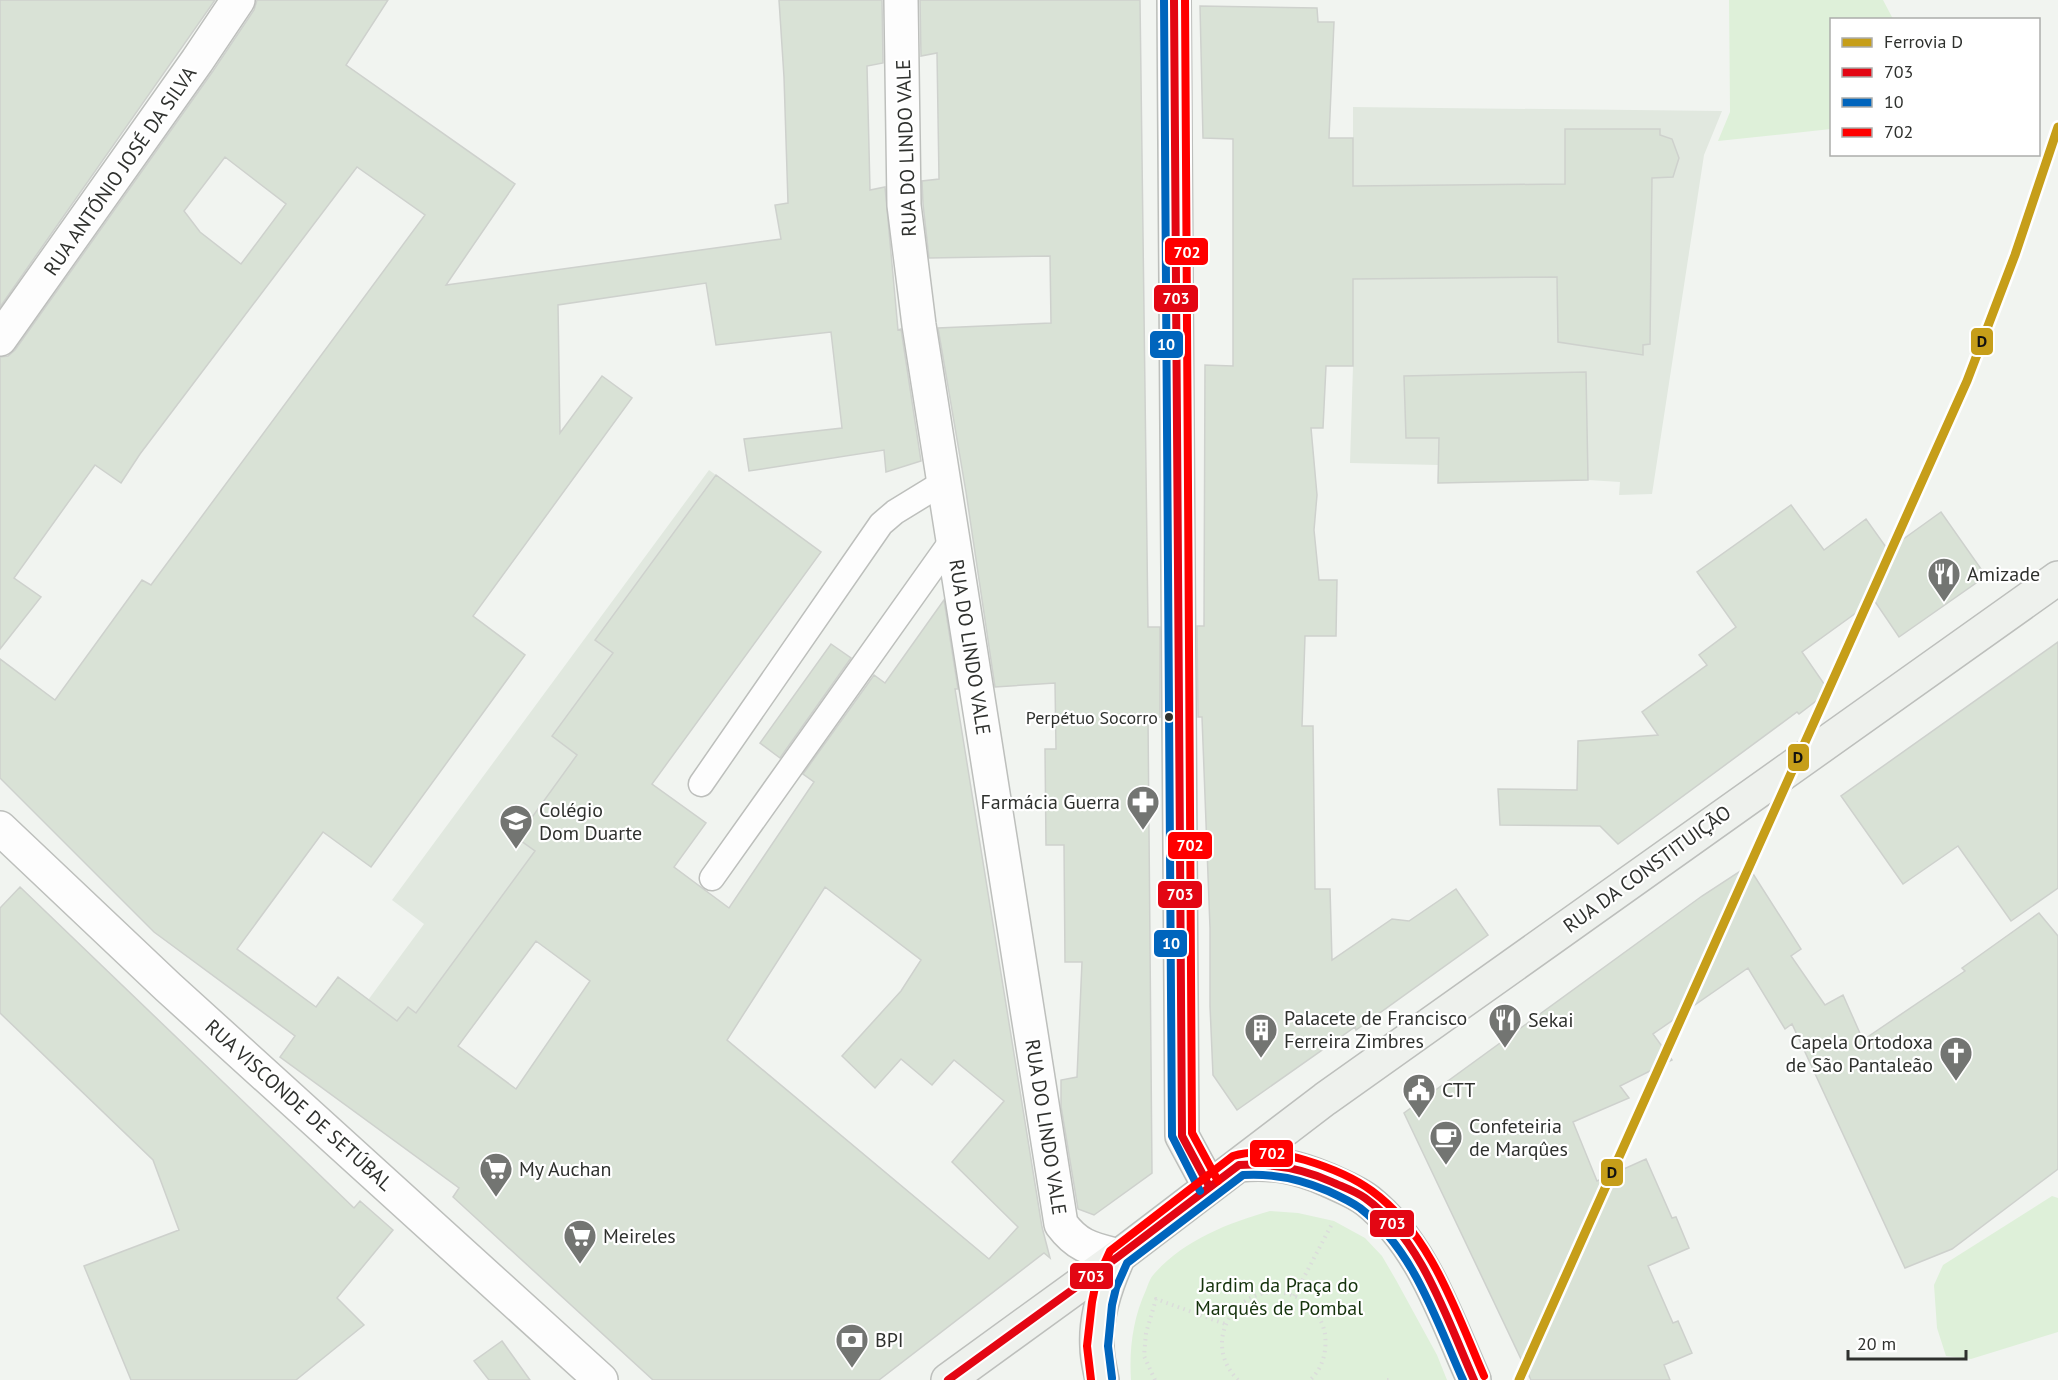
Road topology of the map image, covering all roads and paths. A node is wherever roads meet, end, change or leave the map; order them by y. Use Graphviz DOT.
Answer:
graph roads {
  1 [pos="237,0"];
  2 [pos="901,0"];
  3 [pos="1174,0"];
  4 [pos="0,339"];
  5 [pos="944,482"];
  6 [pos="953,539"];
  7 [pos="2058,578"];
  8 [pos="701,784"];
  9 [pos="0,828"];
  10 [pos="712,878"];
  11 [pos="1239,1165"];
  12 [pos="1209,1186"];
  13 [pos="1349,1190"];
  14 [pos="1119,1256"];
  15 [pos="1294,1296"];
  16 [pos="1225,1324"];
  17 [pos="601,1380"];
  18 [pos="948,1380"];
  19 [pos="1102,1380"];
  20 [pos="1155,1380"];
  21 [pos="1238,1380"];
  22 [pos="1310,1380"];
  23 [pos="1474,1380"];
  1 -- 4 [label="street, RUA ANTÓNIO JOSÉ DA SILVA"];
  2 -- 5 [label="street, RUA DO LINDO VALE"];
  3 -- 12 [label="main road"];
  5 -- 6 [label="street, RUA DO LINDO VALE"];
  5 -- 8 [label="lane"];
  6 -- 10 [label="lane"];
  6 -- 14 [label="street, RUA DO LINDO VALE"];
  7 -- 11 [label="main road, RUA DA CONSTITUIÇÃO"];
  9 -- 17 [label="street, RUA VISCONDE DE SETÚBAL"];
  11 -- 12 [label="main road, RUA DA CONSTITUIÇÃO"];
  11 -- 13 [label="main road"];
  12 -- 14 [label="main road, RUA DA CONSTITUIÇÃO"];
  13 -- 15 [label="path"];
  13 -- 23 [label="main road"];
  14 -- 18 [label="main road"];
  14 -- 19 [label="main road"];
  15 -- 16 [label="path"];
  15 -- 22 [label="path"];
  16 -- 20 [label="path"];
  16 -- 21 [label="path"];
}
